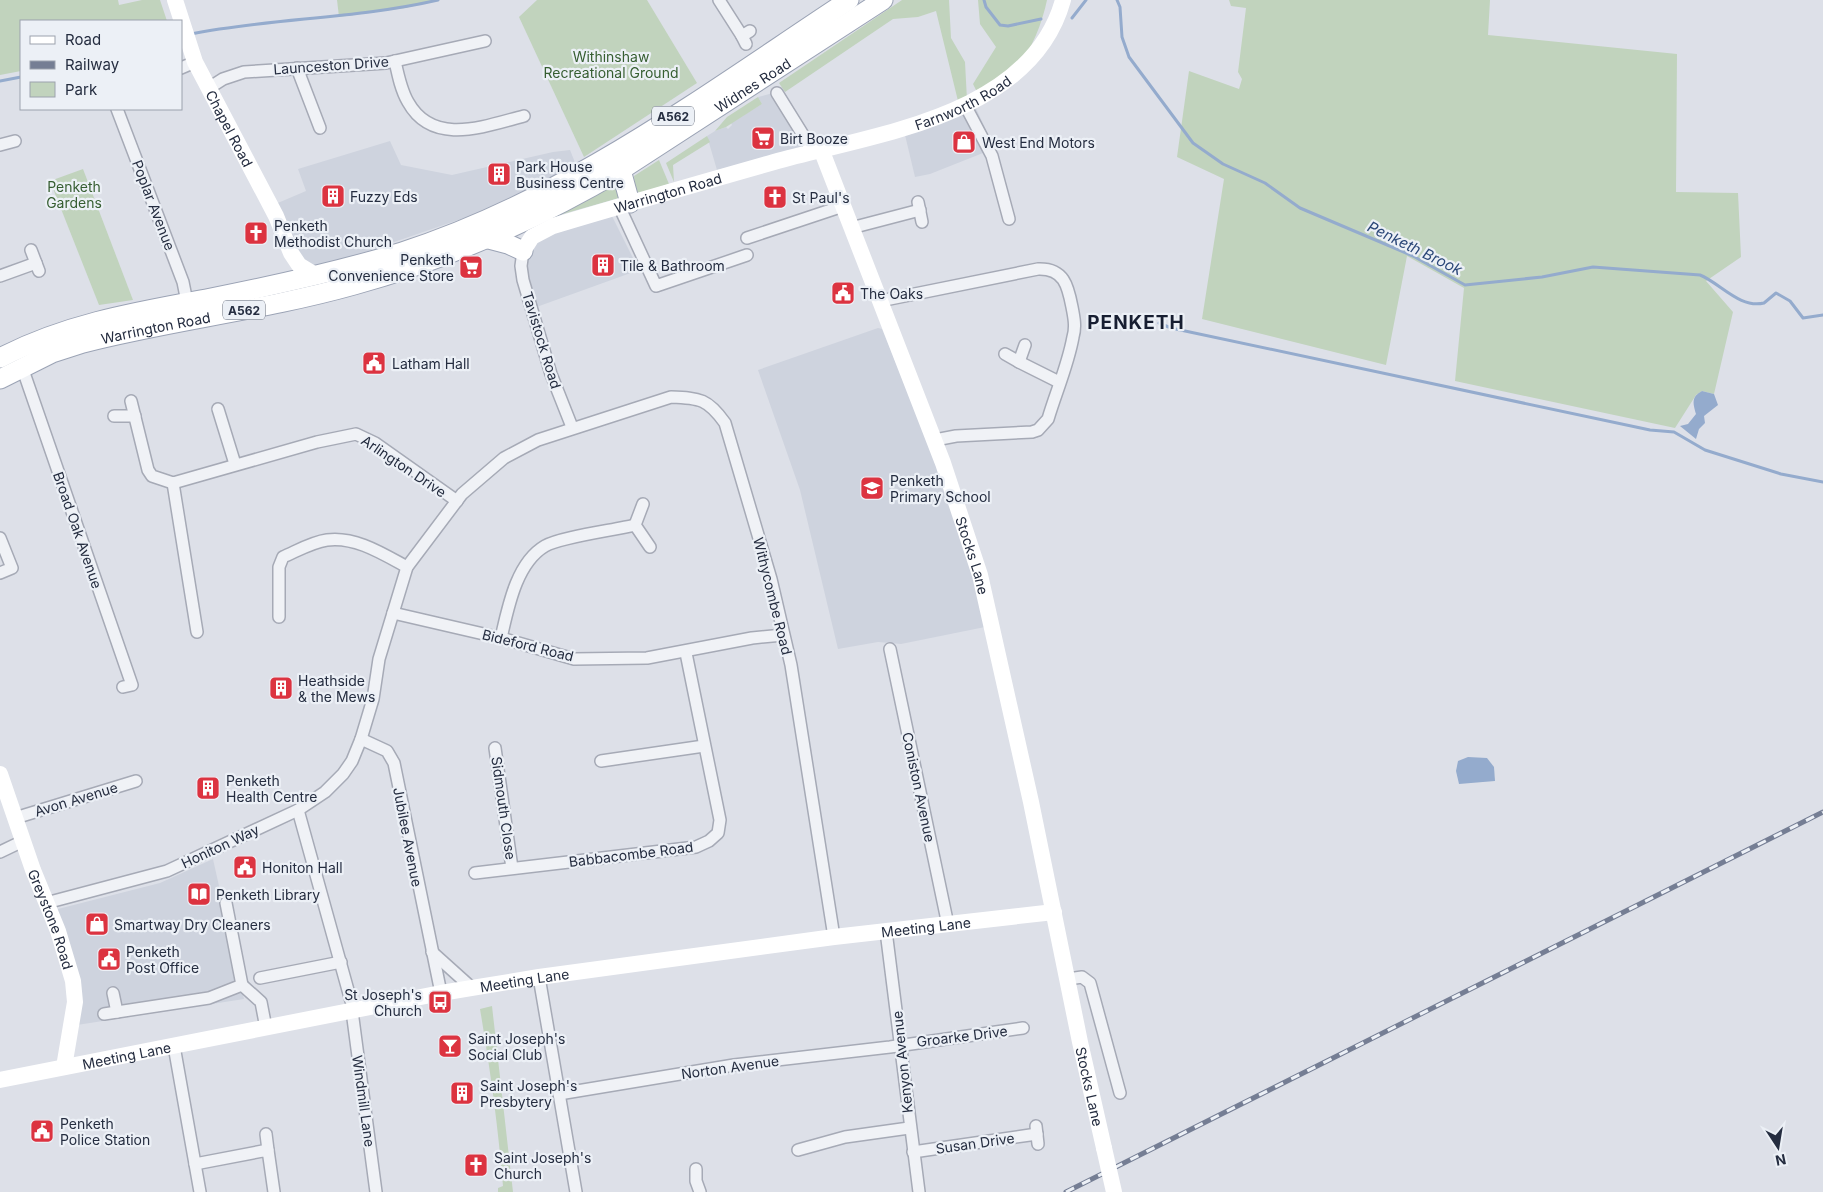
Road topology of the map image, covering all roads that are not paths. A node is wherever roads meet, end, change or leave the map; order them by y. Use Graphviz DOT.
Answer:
graph roads {
  1 [pos="175,0"];
  2 [pos="719,0"];
  3 [pos="849,0"];
  4 [pos="882,0"];
  5 [pos="1063,0"];
  6 [pos="181,20"];
  7 [pos="182,24"];
  8 [pos="746,37"];
  9 [pos="485,41"];
  10 [pos="395,62"];
  11 [pos="188,65"];
  12 [pos="297,68"];
  13 [pos="209,88"];
  14 [pos="777,93"];
  15 [pos="965,105"];
  16 [pos="117,110"];
  17 [pos="524,116"];
  18 [pos="320,128"];
  19 [pos="14,141"];
  20 [pos="0,145"];
  21 [pos="817,150"];
  22 [pos="621,170"];
  23 [pos="625,205"];
  24 [pos="843,206"];
  25 [pos="920,212"];
  26 [pos="489,219"];
  27 [pos="1009,219"];
  28 [pos="852,228"];
  29 [pos="748,238"];
  30 [pos="489,239"];
  31 [pos="31,250"];
  32 [pos="523,251"];
  33 [pos="291,253"];
  34 [pos="747,255"];
  35 [pos="0,276"];
  36 [pos="317,276"];
  37 [pos="290,281"];
  38 [pos="313,295"];
  39 [pos="880,301"];
  40 [pos="188,302"];
  41 [pos="1025,345"];
  42 [pos="1005,354"];
  43 [pos="0,358"];
  44 [pos="1019,362"];
  45 [pos="22,367"];
  46 [pos="0,379"];
  47 [pos="1060,382"];
  48 [pos="131,401"];
  49 [pos="218,409"];
  50 [pos="114,416"];
  51 [pos="135,416"];
  52 [pos="572,427"];
  53 [pos="935,440"];
  54 [pos="235,464"];
  55 [pos="173,483"];
  56 [pos="457,501"];
  57 [pos="643,504"];
  58 [pos="635,526"];
  59 [pos="0,538"];
  60 [pos="650,547"];
  61 [pos="406,567"];
  62 [pos="0,573"];
  63 [pos="393,613"];
  64 [pos="279,617"];
  65 [pos="197,632"];
  66 [pos="783,635"];
  67 [pos="501,638"];
  68 [pos="890,649"];
  69 [pos="686,652"];
  70 [pos="123,687"];
  71 [pos="361,739"];
  72 [pos="704,746"];
  73 [pos="496,748"];
  74 [pos="601,761"];
  75 [pos="0,774"];
  76 [pos="136,781"];
  77 [pos="298,810"];
  78 [pos="15,818"];
  79 [pos="23,840"];
  80 [pos="0,852"];
  81 [pos="512,868"];
  82 [pos="476,873"];
  83 [pos="46,903"];
  84 [pos="226,903"];
  85 [pos="1054,912"];
  86 [pos="948,925"];
  87 [pos="886,931"];
  88 [pos="834,937"];
  89 [pos="432,952"];
  90 [pos="341,962"];
  91 [pos="539,977"];
  92 [pos="260,978"];
  93 [pos="1068,979"];
  94 [pos="242,985"];
  95 [pos="472,988"];
  96 [pos="441,992"];
  97 [pos="114,993"];
  98 [pos="351,1006"];
  99 [pos="117,1012"];
  100 [pos="104,1014"];
  101 [pos="266,1028"];
  102 [pos="1023,1028"];
  103 [pos="901,1044"];
  104 [pos="174,1046"];
  105 [pos="64,1067"];
  106 [pos="0,1080"];
  107 [pos="560,1094"];
  108 [pos="1124,1094"];
  109 [pos="910,1128"];
  110 [pos="266,1134"];
  111 [pos="1037,1134"];
  112 [pos="268,1150"];
  113 [pos="798,1150"];
  114 [pos="913,1152"];
  115 [pos="195,1164"];
  116 [pos="696,1169"];
  117 [pos="200,1192"];
  118 [pos="274,1192"];
  119 [pos="376,1192"];
  120 [pos="576,1192"];
  121 [pos="700,1192"];
  122 [pos="918,1192"];
  123 [pos="1114,1192"];
  1 -- 6 [label="street, Chapel Road"];
  2 -- 8 [label="street"];
  3 -- 26 [label="main road, Widnes Road / A562"];
  4 -- 22 [label="main road, Widnes Road / A562"];
  5 -- 15 [label="street, Farnworth Road"];
  7 -- 11 [label="street, Chapel Road"];
  9 -- 10 [label="street, Launceston Drive"];
  10 -- 12 [label="street, Launceston Drive"];
  10 -- 17 [label="street"];
  11 -- 13 [label="street, Chapel Road"];
  12 -- 13 [label="street, Launceston Drive"];
  12 -- 18 [label="street"];
  13 -- 33 [label="street, Chapel Road"];
  14 -- 21 [label="street"];
  15 -- 21 [label="street, Farnworth Road"];
  15 -- 27 [label="street"];
  16 -- 40 [label="street, Poplar Avenue"];
  19 -- 20 [label="street"];
  21 -- 23 [label="street, Warrington Road"];
  21 -- 24 [label="street, Stocks Lane"];
  22 -- 23 [label="main road"];
  22 -- 30 [label="main road, Widnes Road / A562"];
  23 -- 32 [label="street, Warrington Road"];
  23 -- 34 [label="street"];
  24 -- 28 [label="street, Stocks Lane"];
  24 -- 29 [label="street"];
  25 -- 28 [label="street"];
  26 -- 36 [label="main road, Warrington Road / A562"];
  28 -- 39 [label="street, Stocks Lane"];
  30 -- 32 [label="main road"];
  30 -- 38 [label="main road, Warrington Road / A562"];
  31 -- 35 [label="street"];
  32 -- 52 [label="street, Tavistock Road"];
  33 -- 36 [label="street, Chapel Road"];
  33 -- 37 [label="street, Chapel Road"];
  36 -- 37 [label="main road, Warrington Road / A562"];
  37 -- 38 [label="street"];
  37 -- 40 [label="main road, Warrington Road / A562"];
  38 -- 45 [label="main road, Warrington Road / A562"];
  39 -- 47 [label="street"];
  39 -- 53 [label="street, Stocks Lane"];
  40 -- 43 [label="main road, Warrington Road / A562"];
  41 -- 44 [label="street"];
  42 -- 44 [label="street"];
  44 -- 47 [label="street"];
  45 -- 46 [label="main road, Warrington Road / A562"];
  45 -- 70 [label="street, Broad Oak Avenue"];
  47 -- 53 [label="street"];
  48 -- 51 [label="street"];
  49 -- 54 [label="street"];
  50 -- 51 [label="street"];
  51 -- 55 [label="street"];
  52 -- 56 [label="street, Withycombe Road"];
  52 -- 66 [label="street, Withycombe Road"];
  53 -- 85 [label="street, Stocks Lane"];
  54 -- 55 [label="street, Arlington Drive"];
  54 -- 56 [label="street, Arlington Drive"];
  55 -- 65 [label="street"];
  56 -- 61 [label="street, Withycombe Road"];
  57 -- 58 [label="street"];
  58 -- 60 [label="street"];
  58 -- 67 [label="street"];
  59 -- 62 [label="street"];
  61 -- 63 [label="street, Honiton Way"];
  61 -- 64 [label="street"];
  63 -- 67 [label="street, Bideford Road"];
  63 -- 71 [label="street, Honiton Way"];
  66 -- 69 [label="street, Bideford Road"];
  66 -- 88 [label="street, Withycombe Road"];
  67 -- 69 [label="street, Bideford Road"];
  68 -- 86 [label="street, Coniston Avenue"];
  69 -- 72 [label="street, Babbacombe Road"];
  71 -- 77 [label="street, Honiton Way"];
  71 -- 89 [label="street, Jubilee Avenue"];
  72 -- 74 [label="street"];
  72 -- 81 [label="street, Babbacombe Road"];
  73 -- 81 [label="street, Sidmouth Close"];
  75 -- 78 [label="street, Greystone Road"];
  76 -- 78 [label="street, Avon Avenue"];
  77 -- 83 [label="street, Honiton Way"];
  77 -- 90 [label="street, Windmill Lane"];
  78 -- 79 [label="street, Greystone Road"];
  79 -- 80 [label="street"];
  79 -- 83 [label="street, Greystone Road"];
  81 -- 82 [label="street, Babbacombe Road"];
  83 -- 105 [label="street, Greystone Road"];
  84 -- 94 [label="street"];
  85 -- 86 [label="street, Meeting Lane"];
  85 -- 93 [label="street, Stocks Lane"];
  86 -- 87 [label="street, Meeting Lane"];
  87 -- 88 [label="street, Meeting Lane"];
  87 -- 103 [label="street, Kenyon Avenue"];
  88 -- 91 [label="street, Meeting Lane"];
  89 -- 95 [label="street"];
  89 -- 96 [label="street, Jubilee Avenue"];
  90 -- 92 [label="street"];
  90 -- 98 [label="street, Windmill Lane"];
  91 -- 95 [label="street, Meeting Lane"];
  91 -- 107 [label="street"];
  93 -- 108 [label="street, Stocks Lane"];
  93 -- 123 [label="street, Stocks Lane, bridge"];
  94 -- 99 [label="street"];
  94 -- 101 [label="street"];
  95 -- 96 [label="street, Meeting Lane"];
  96 -- 98 [label="street, Meeting Lane"];
  97 -- 99 [label="street"];
  98 -- 101 [label="street, Meeting Lane"];
  98 -- 119 [label="street, Windmill Lane"];
  99 -- 100 [label="street"];
  101 -- 104 [label="street, Meeting Lane"];
  102 -- 103 [label="street, Groarke Drive"];
  103 -- 107 [label="street, Norton Avenue"];
  103 -- 109 [label="street, Kenyon Avenue"];
  104 -- 105 [label="street, Meeting Lane"];
  104 -- 115 [label="street"];
  105 -- 106 [label="street, Meeting Lane"];
  107 -- 120 [label="street"];
  109 -- 113 [label="street"];
  109 -- 114 [label="street, Kenyon Avenue"];
  110 -- 112 [label="street"];
  111 -- 114 [label="street, Susan Drive"];
  112 -- 115 [label="street"];
  112 -- 118 [label="street"];
  114 -- 122 [label="street, Kenyon Avenue"];
  115 -- 117 [label="street"];
  116 -- 121 [label="street"];
}
